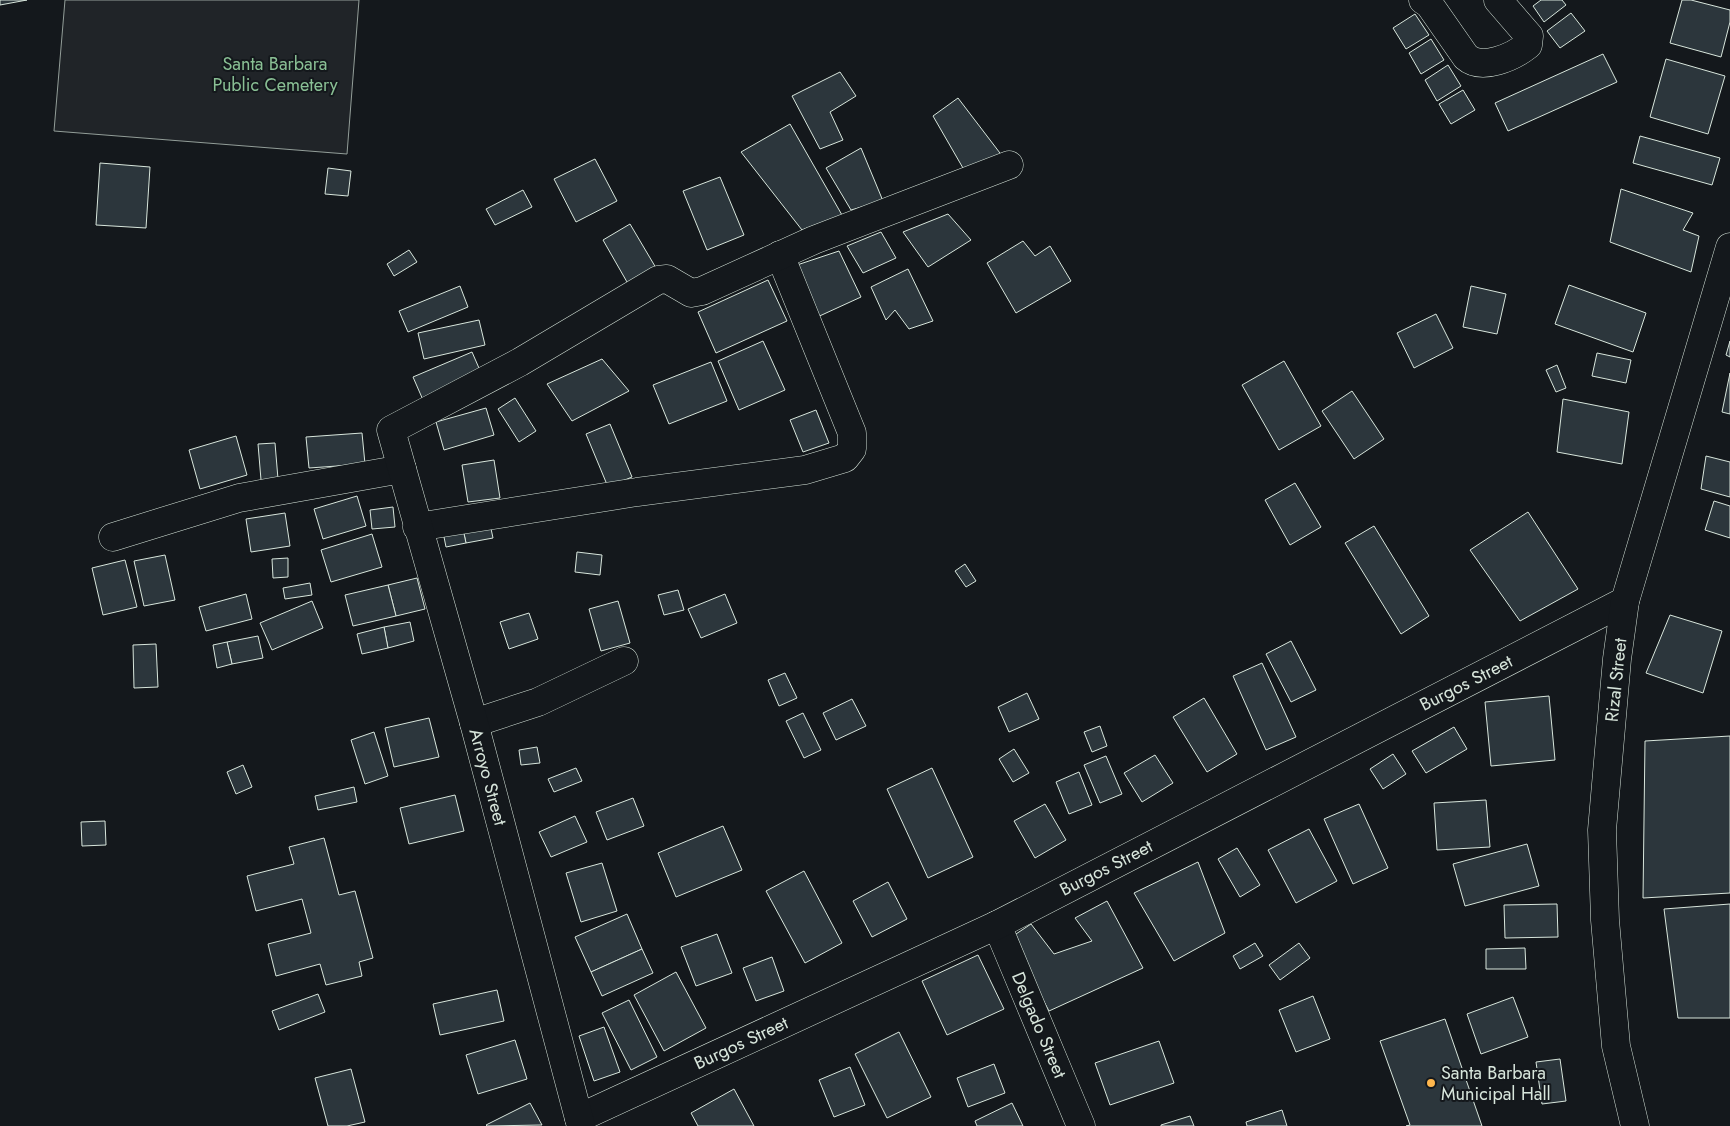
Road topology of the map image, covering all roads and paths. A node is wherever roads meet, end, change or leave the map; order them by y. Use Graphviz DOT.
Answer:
graph roads {
  1 [pos="1423,0"];
  2 [pos="1498,0"];
  3 [pos="1009,165"];
  4 [pos="1730,247"];
  5 [pos="780,255"];
  6 [pos="402,469"];
  7 [pos="417,526"];
  8 [pos="114,537"];
  9 [pos="1625,602"];
  10 [pos="624,661"];
  11 [pos="474,723"];
  12 [pos="997,925"];
  13 [pos="580,1122"];
  14 [pos="1081,1126"];
  15 [pos="1635,1126"];
  1 -- 2 [label="street"];
  3 -- 5 [label="street"];
  4 -- 9 [label="street, Rizal Street"];
  5 -- 6 [label="street, Arroyo Street"];
  5 -- 7 [label="street"];
  6 -- 7 [label="street, Arroyo Street"];
  6 -- 8 [label="street"];
  7 -- 11 [label="street, Arroyo Street"];
  9 -- 12 [label="street, Burgos Street"];
  9 -- 15 [label="street, Rizal Street"];
  10 -- 11 [label="street"];
  11 -- 13 [label="street, Arroyo Street"];
  12 -- 13 [label="street, Burgos Street"];
  12 -- 14 [label="street, Delgado Street"];
}
